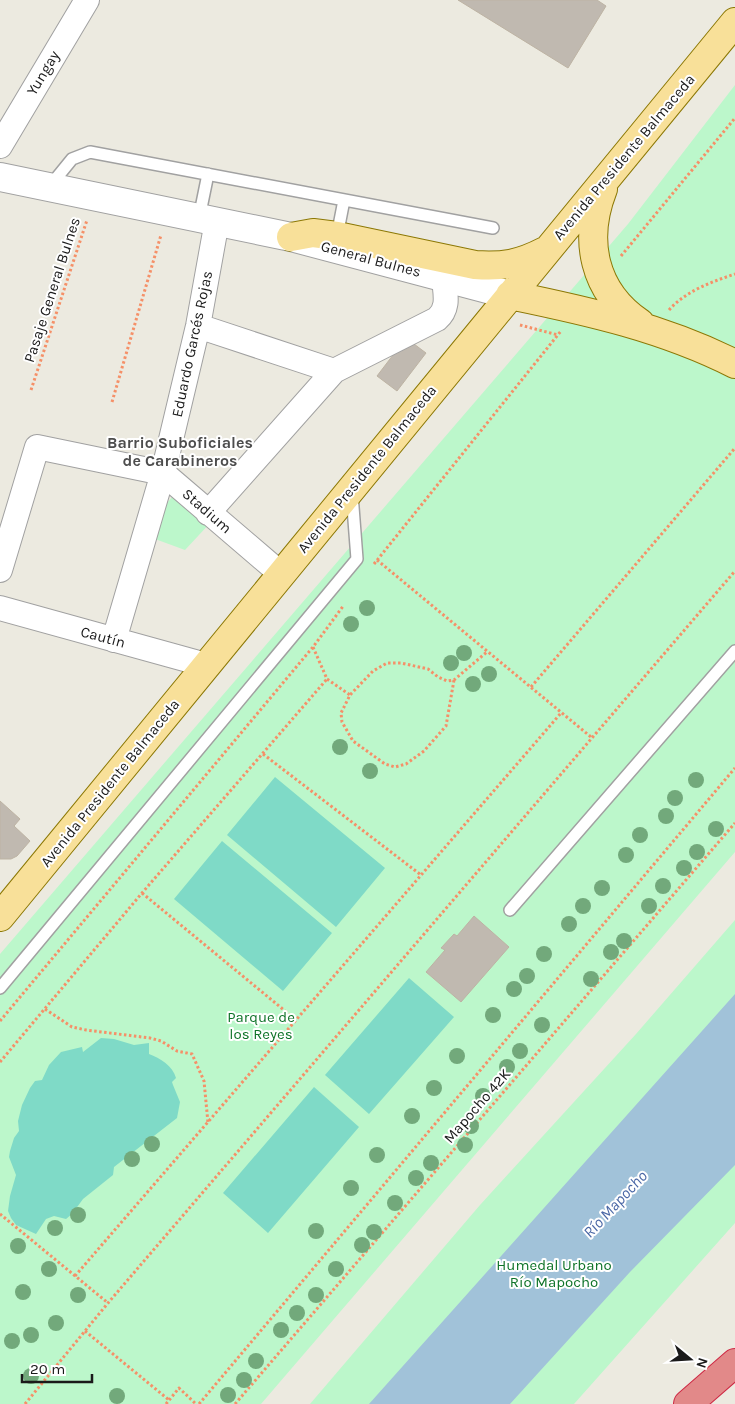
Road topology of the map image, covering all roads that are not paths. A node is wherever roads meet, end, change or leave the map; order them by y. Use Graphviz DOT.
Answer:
graph roads {
  1 [pos="87,0"];
  2 [pos="735,22"];
  3 [pos="0,146"];
  4 [pos="612,173"];
  5 [pos="208,174"];
  6 [pos="0,177"];
  7 [pos="49,187"];
  8 [pos="344,200"];
  9 [pos="208,219"];
  10 [pos="493,228"];
  11 [pos="337,236"];
  12 [pos="291,237"];
  13 [pos="546,251"];
  14 [pos="444,278"];
  15 [pos="510,295"];
  16 [pos="198,326"];
  17 [pos="649,328"];
  18 [pos="735,364"];
  19 [pos="334,371"];
  20 [pos="163,473"];
  21 [pos="352,488"];
  22 [pos="208,513"];
  23 [pos="0,570"];
  24 [pos="281,574"];
  25 [pos="0,608"];
  26 [pos="114,640"];
  27 [pos="735,651"];
  28 [pos="206,665"];
  29 [pos="510,910"];
  30 [pos="0,918"];
  31 [pos="0,988"];
  32 [pos="735,1364"];
  33 [pos="688,1404"];
  34 [pos="702,1404"];
  1 -- 3 [label="street, Yungay"];
  2 -- 4 [label="main road, Avenida Presidente Balmaceda"];
  4 -- 13 [label="main road, Avenida Presidente Balmaceda"];
  4 -- 17 [label="main road"];
  5 -- 7 [label="lane"];
  5 -- 8 [label="lane"];
  5 -- 9 [label="lane"];
  6 -- 7 [label="street, General Bulnes"];
  7 -- 9 [label="street, General Bulnes"];
  8 -- 10 [label="lane"];
  8 -- 11 [label="lane"];
  9 -- 12 [label="street, General Bulnes"];
  9 -- 16 [label="street, Eduardo Garcés Rojas"];
  11 -- 12 [label="main road"];
  11 -- 13 [label="main road"];
  12 -- 14 [label="street, General Bulnes"];
  13 -- 15 [label="main road, Avenida Presidente Balmaceda"];
  14 -- 15 [label="street, General Bulnes"];
  14 -- 19 [label="street"];
  15 -- 17 [label="main road, General Bulnes"];
  15 -- 21 [label="main road, Avenida Presidente Balmaceda"];
  16 -- 19 [label="street"];
  16 -- 20 [label="street, Eduardo Garcés Rojas"];
  17 -- 18 [label="main road, General Bulnes"];
  19 -- 22 [label="street"];
  20 -- 22 [label="street, Stadium"];
  20 -- 23 [label="street, Stadium"];
  20 -- 26 [label="street, Eduardo Garcés Rojas"];
  21 -- 24 [label="main road, Avenida Presidente Balmaceda"];
  21 -- 31 [label="lane"];
  22 -- 24 [label="street, Stadium"];
  24 -- 28 [label="main road, Avenida Presidente Balmaceda"];
  25 -- 26 [label="street, Cautín"];
  26 -- 28 [label="street, Cautín"];
  27 -- 29 [label="lane"];
  28 -- 30 [label="main road, Avenida Presidente Balmaceda"];
  32 -- 33 [label="highway"];
  32 -- 34 [label="highway"];
}
